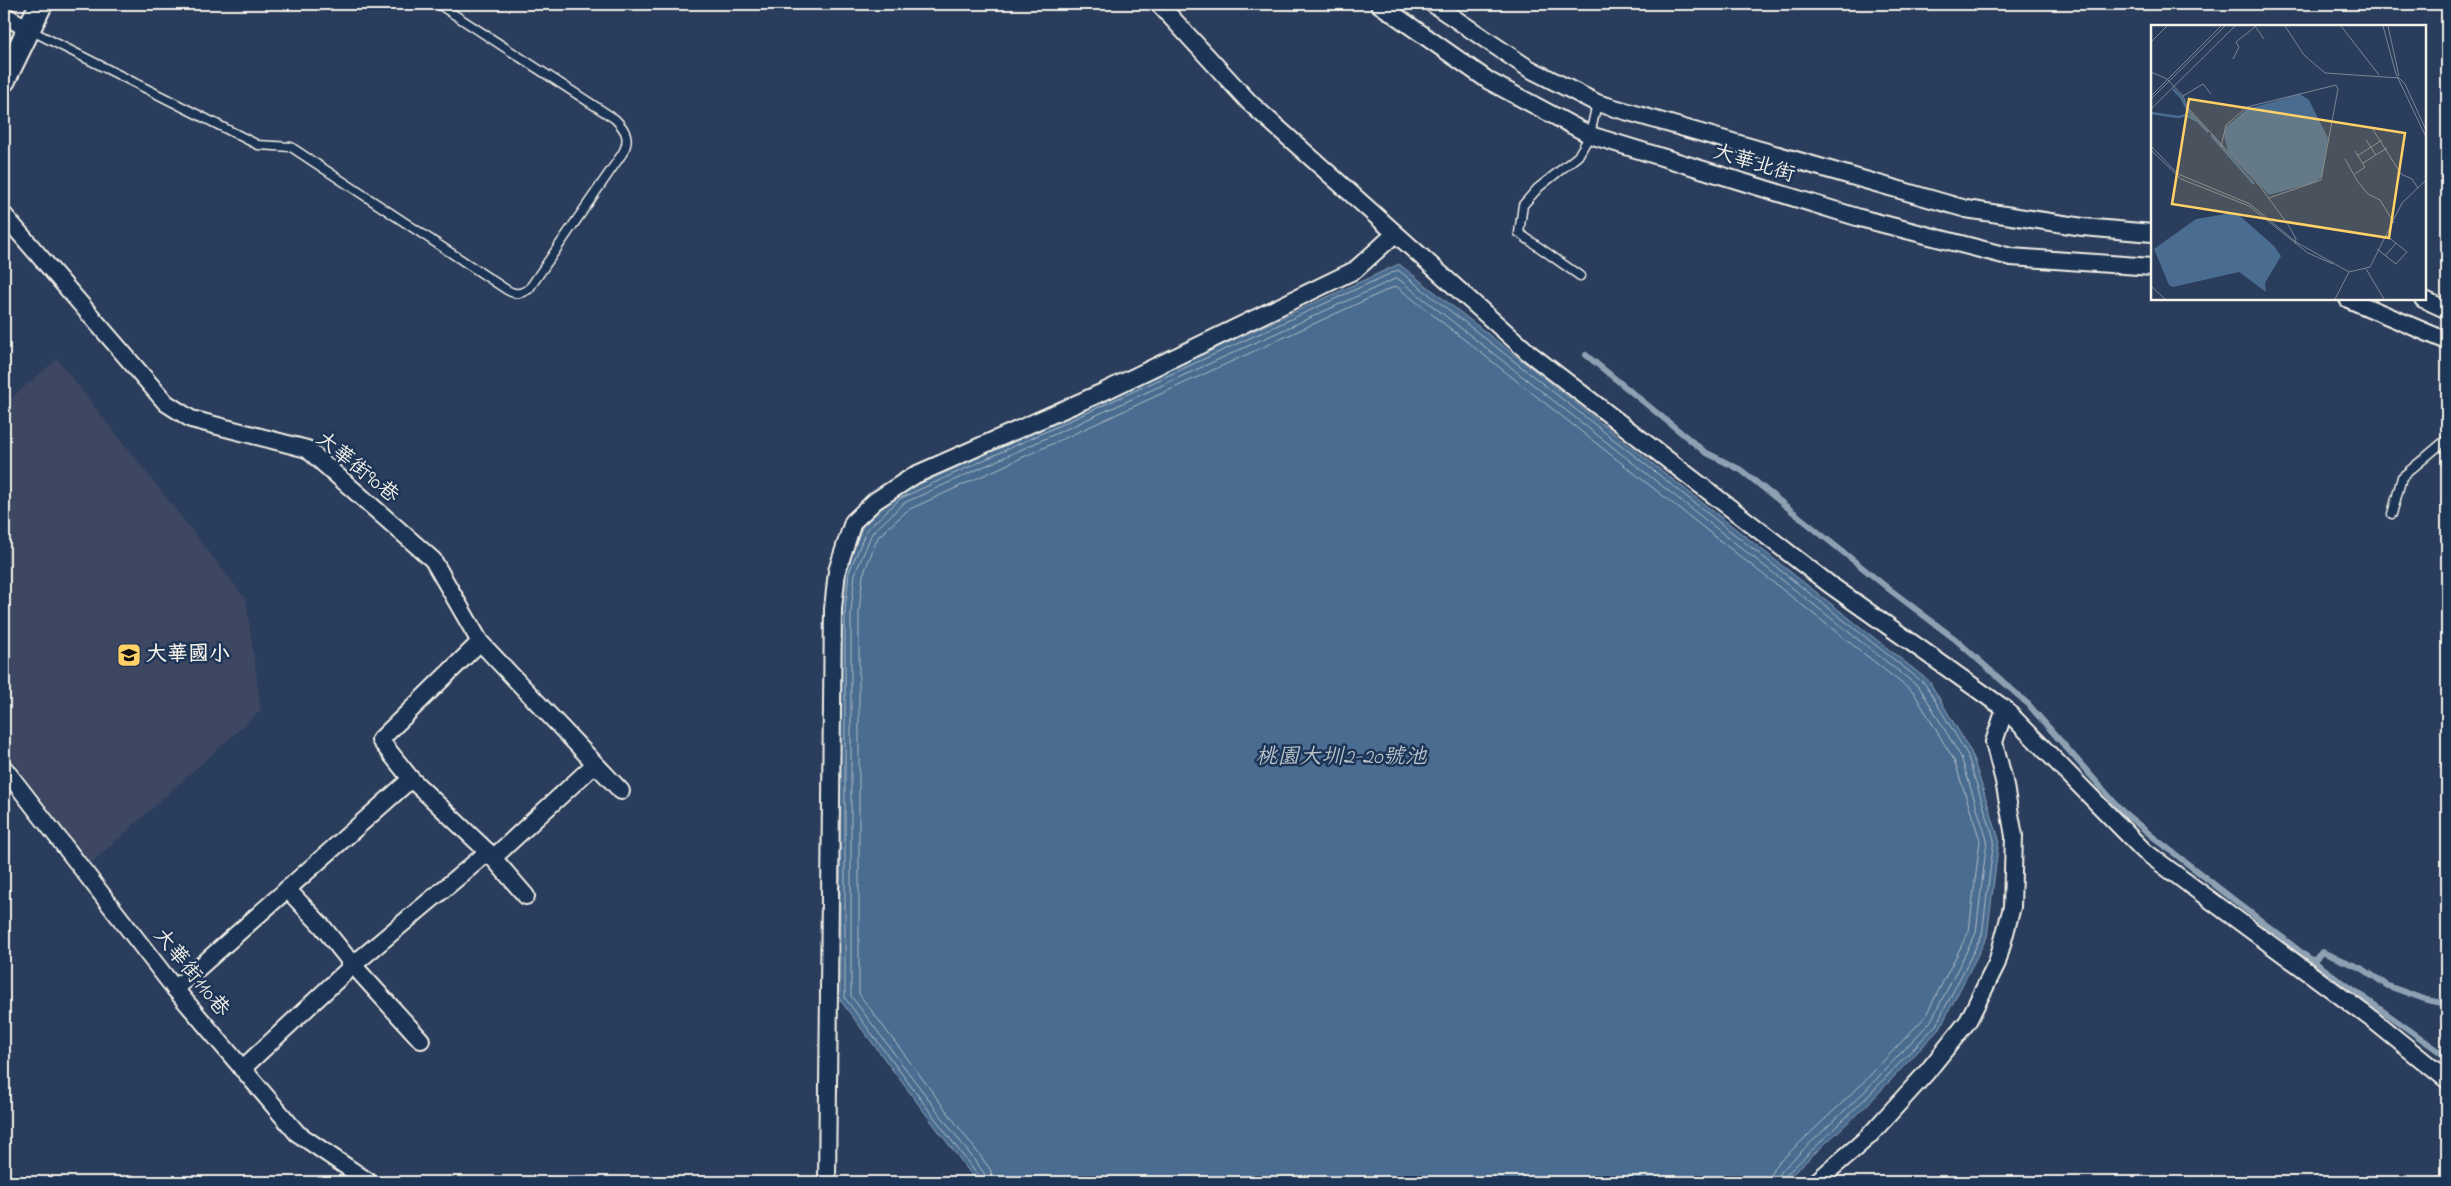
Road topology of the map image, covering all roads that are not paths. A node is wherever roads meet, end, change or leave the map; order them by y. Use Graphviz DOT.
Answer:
graph roads {
  1 [pos="41,4"];
  2 [pos="438,4"];
  3 [pos="1159,4"];
  4 [pos="1380,4"];
  5 [pos="1433,4"];
  6 [pos="4,15"];
  7 [pos="28,29"];
  8 [pos="4,80"];
  9 [pos="1597,103"];
  10 [pos="1590,135"];
  11 [pos="4,216"];
  12 [pos="2151,233"];
  13 [pos="1395,234"];
  14 [pos="2151,268"];
  15 [pos="1580,276"];
  16 [pos="2350,300"];
  17 [pos="2425,300"];
  18 [pos="2447,310"];
  19 [pos="2447,341"];
  20 [pos="2447,439"];
  21 [pos="2392,514"];
  22 [pos="480,642"];
  23 [pos="2005,709"];
  24 [pos="595,764"];
  25 [pos="4,768"];
  26 [pos="411,778"];
  27 [pos="621,791"];
  28 [pos="490,855"];
  29 [pos="287,889"];
  30 [pos="526,896"];
  31 [pos="353,965"];
  32 [pos="175,988"];
  33 [pos="422,1040"];
  34 [pos="242,1069"];
  35 [pos="2447,1080"];
  36 [pos="369,1182"];
  37 [pos="827,1182"];
  38 [pos="1816,1182"];
  1 -- 7 [label="street"];
  2 -- 7 [label="lane"];
  3 -- 13 [label="street"];
  4 -- 10 [label="street, 大華北街"];
  5 -- 9 [label="street, 大華北街"];
  6 -- 7 [label="street"];
  7 -- 8 [label="street"];
  9 -- 10 [label="lane"];
  9 -- 12 [label="street, 大華北街"];
  10 -- 14 [label="street, 大華北街"];
  10 -- 15 [label="lane"];
  11 -- 22 [label="street, 大華街90巷"];
  13 -- 23 [label="street"];
  13 -- 37 [label="street"];
  16 -- 19 [label="street"];
  17 -- 18 [label="street"];
  20 -- 21 [label="lane"];
  22 -- 24 [label="street, 大華街90巷"];
  22 -- 26 [label="street"];
  23 -- 35 [label="street"];
  23 -- 38 [label="street"];
  24 -- 27 [label="street, 大華街90巷"];
  24 -- 28 [label="street"];
  25 -- 32 [label="street, 大華街110巷"];
  26 -- 28 [label="street"];
  26 -- 29 [label="street"];
  28 -- 30 [label="street"];
  28 -- 31 [label="street"];
  29 -- 31 [label="street"];
  29 -- 32 [label="street"];
  31 -- 33 [label="street"];
  31 -- 34 [label="street"];
  32 -- 34 [label="street, 大華街110巷"];
  34 -- 36 [label="street, 大華街110巷"];
}
